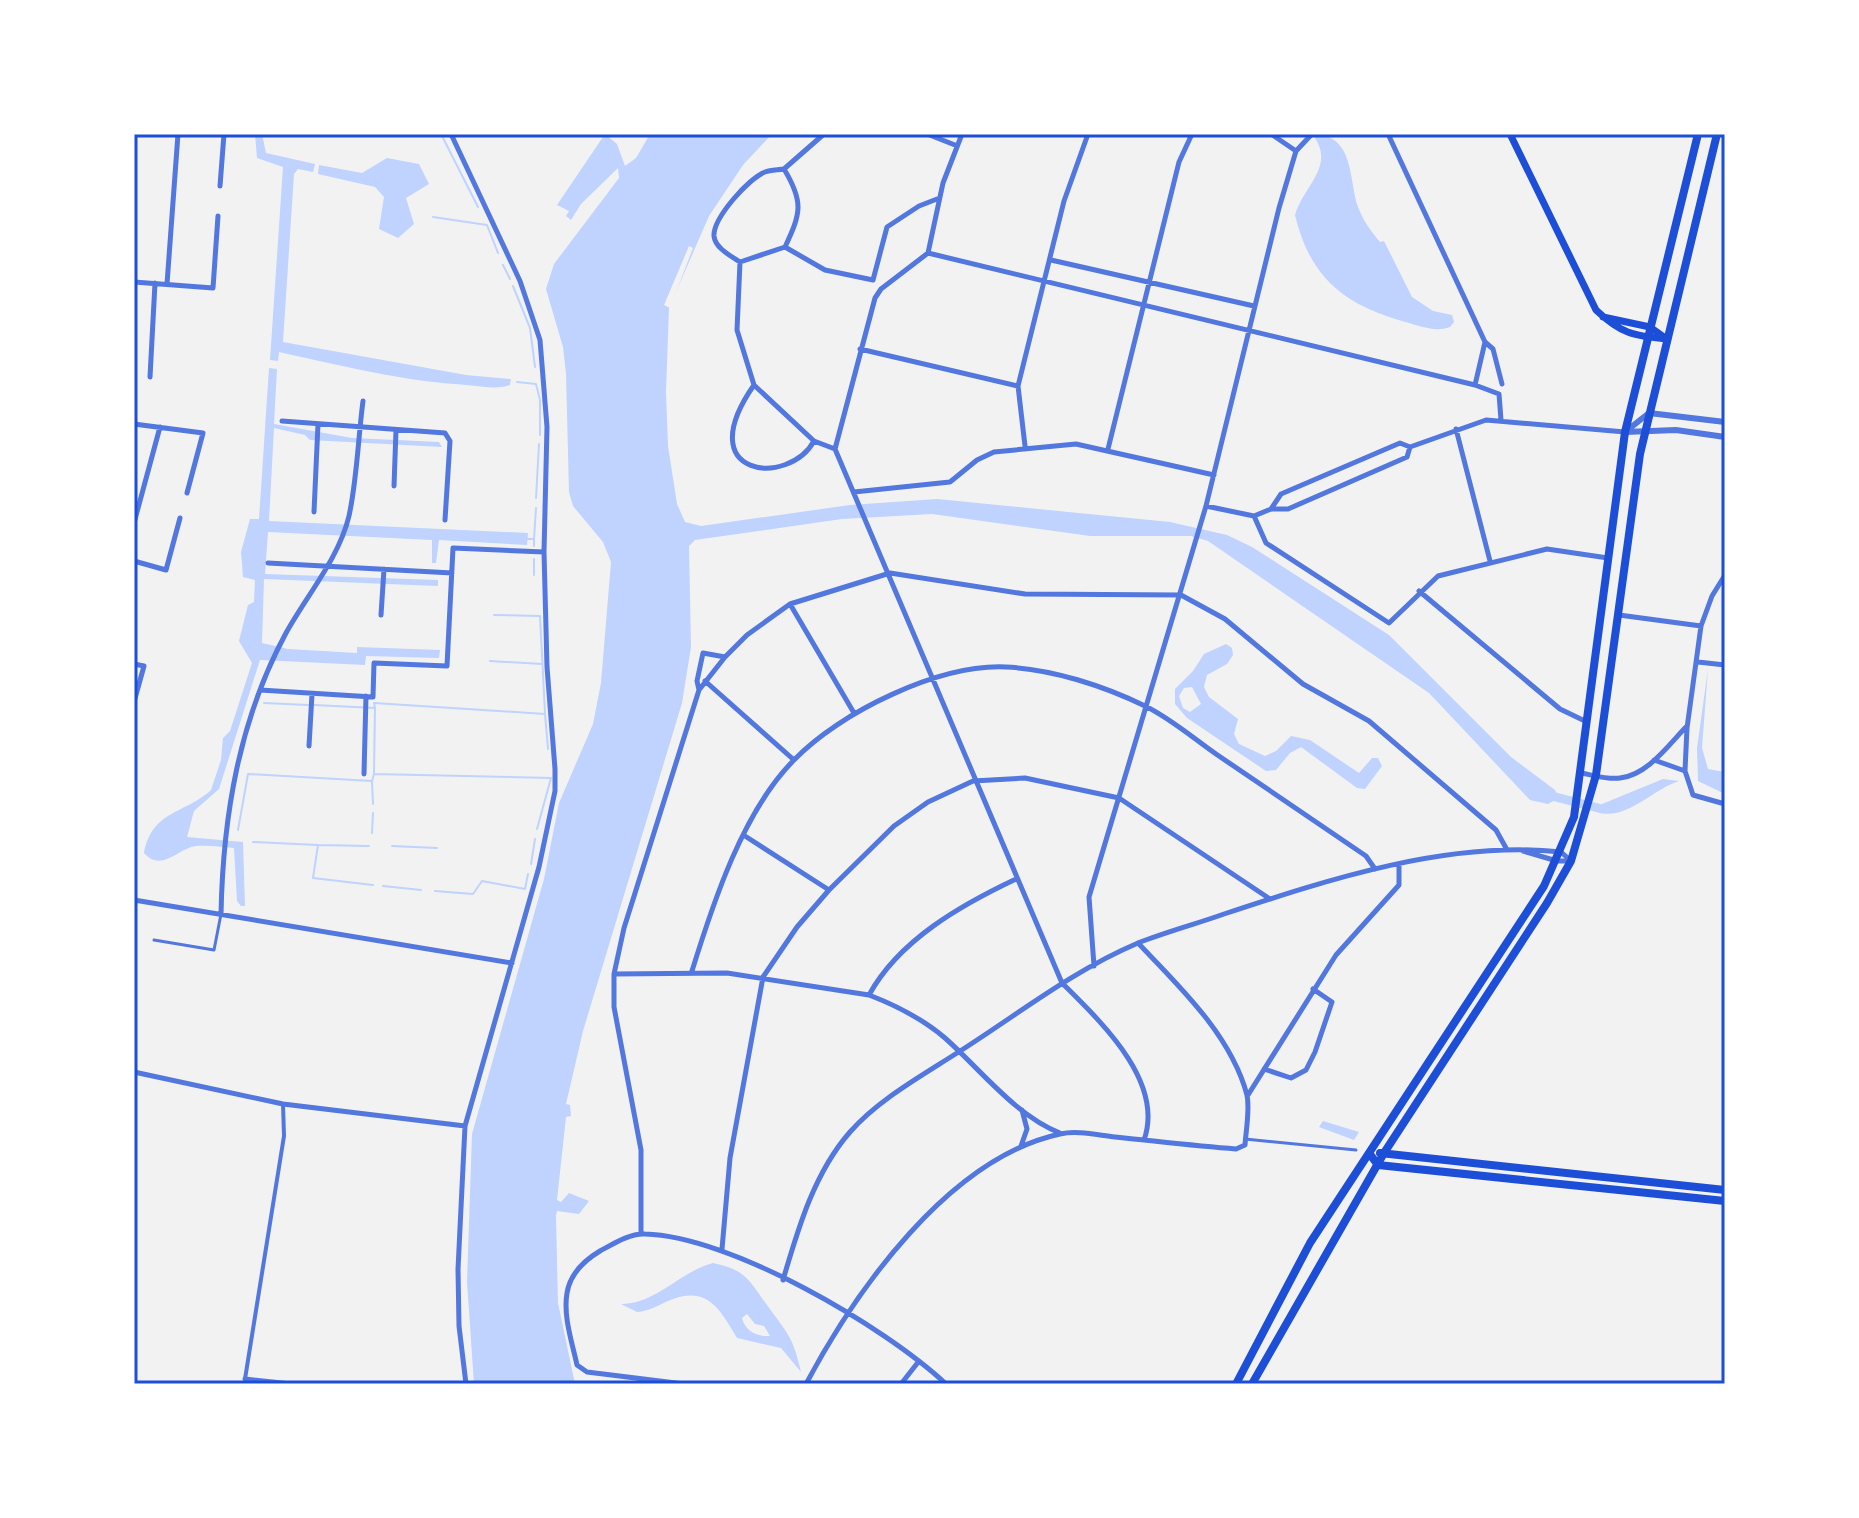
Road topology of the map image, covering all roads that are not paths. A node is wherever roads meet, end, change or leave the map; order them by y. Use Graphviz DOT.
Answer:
graph roads {
  1 [pos="178,134"];
  2 [pos="224,134"];
  3 [pos="451,134"];
  4 [pos="824,134"];
  5 [pos="927,134"];
  6 [pos="962,134"];
  7 [pos="1088,134"];
  8 [pos="1192,134"];
  9 [pos="1271,134"];
  10 [pos="1388,134"];
  11 [pos="1510,134"];
  12 [pos="1698,134"];
  13 [pos="1717,134"];
  14 [pos="1311,135"];
  15 [pos="955,145"];
  16 [pos="1296,151"];
  17 [pos="784,169"];
  18 [pos="220,186"];
  19 [pos="938,199"];
  20 [pos="218,216"];
  21 [pos="785,247"];
  22 [pos="928,253"];
  23 [pos="1051,260"];
  24 [pos="740,262"];
  25 [pos="873,280"];
  26 [pos="1043,281"];
  27 [pos="134,282"];
  28 [pos="1147,282"];
  29 [pos="155,283"];
  30 [pos="167,284"];
  31 [pos="881,289"];
  32 [pos="1141,306"];
  33 [pos="1254,306"];
  34 [pos="1603,317"];
  35 [pos="1650,327"];
  36 [pos="1248,332"];
  37 [pos="1647,337"];
  38 [pos="1667,339"];
  39 [pos="1485,342"];
  40 [pos="860,349"];
  41 [pos="150,377"];
  42 [pos="1502,384"];
  43 [pos="754,385"];
  44 [pos="1475,385"];
  45 [pos="1018,386"];
  46 [pos="363,401"];
  47 [pos="1649,413"];
  48 [pos="1501,420"];
  49 [pos="282,421"];
  50 [pos="1725,422"];
  51 [pos="134,424"];
  52 [pos="160,427"];
  53 [pos="318,427"];
  54 [pos="1456,429"];
  55 [pos="359,430"];
  56 [pos="396,432"];
  57 [pos="1625,432"];
  58 [pos="1645,432"];
  59 [pos="1725,437"];
  60 [pos="814,441"];
  61 [pos="1025,446"];
  62 [pos="1413,446"];
  63 [pos="835,449"];
  64 [pos="1108,449"];
  65 [pos="1214,475"];
  66 [pos="394,486"];
  67 [pos="854,492"];
  68 [pos="187,493"];
  69 [pos="1206,506"];
  70 [pos="1271,509"];
  71 [pos="314,512"];
  72 [pos="1254,516"];
  73 [pos="180,518"];
  74 [pos="445,520"];
  75 [pos="134,523"];
  76 [pos="544,552"];
  77 [pos="1608,558"];
  78 [pos="134,561"];
  79 [pos="1490,561"];
  80 [pos="268,563"];
  81 [pos="325,566"];
  82 [pos="384,571"];
  83 [pos="452,573"];
  84 [pos="890,573"];
  85 [pos="1725,575"];
  86 [pos="1419,591"];
  87 [pos="1181,595"];
  88 [pos="790,604"];
  89 [pos="381,615"];
  90 [pos="1619,615"];
  91 [pos="1701,626"];
  92 [pos="725,657"];
  93 [pos="1698,662"];
  94 [pos="134,664"];
  95 [pos="1725,665"];
  96 [pos="934,678"];
  97 [pos="705,681"];
  98 [pos="260,690"];
  99 [pos="699,690"];
  100 [pos="312,696"];
  101 [pos="366,700"];
  102 [pos="134,702"];
  103 [pos="1147,707"];
  104 [pos="854,713"];
  105 [pos="1587,722"];
  106 [pos="1687,725"];
  107 [pos="309,746"];
  108 [pos="794,760"];
  109 [pos="1654,760"];
  110 [pos="1685,771"];
  111 [pos="1581,773"];
  112 [pos="364,774"];
  113 [pos="1596,775"];
  114 [pos="973,781"];
  115 [pos="1119,798"];
  116 [pos="1725,804"];
  117 [pos="745,836"];
  118 [pos="1506,848"];
  119 [pos="1519,849"];
  120 [pos="1561,852"];
  121 [pos="1557,861"];
  122 [pos="1571,861"];
  123 [pos="1399,864"];
  124 [pos="1375,869"];
  125 [pos="1016,879"];
  126 [pos="829,890"];
  127 [pos="1270,899"];
  128 [pos="134,900"];
  129 [pos="220,916"];
  130 [pos="154,940"];
  131 [pos="1138,943"];
  132 [pos="512,963"];
  133 [pos="1094,966"];
  134 [pos="692,971"];
  135 [pos="614,974"];
  136 [pos="763,977"];
  137 [pos="1062,983"];
  138 [pos="1313,989"];
  139 [pos="869,995"];
  140 [pos="957,1053"];
  141 [pos="1264,1069"];
  142 [pos="134,1072"];
  143 [pos="1247,1096"];
  144 [pos="283,1104"];
  145 [pos="1022,1110"];
  146 [pos="465,1126"];
  147 [pos="1062,1133"];
  148 [pos="1144,1140"];
  149 [pos="1245,1142"];
  150 [pos="1021,1147"];
  151 [pos="1356,1150"];
  152 [pos="1369,1153"];
  153 [pos="1384,1153"];
  154 [pos="1378,1165"];
  155 [pos="1725,1190"];
  156 [pos="1725,1201"];
  157 [pos="641,1233"];
  158 [pos="722,1249"];
  159 [pos="783,1280"];
  160 [pos="845,1313"];
  161 [pos="919,1361"];
  162 [pos="245,1379"];
  163 [pos="291,1384"];
  164 [pos="466,1384"];
  165 [pos="684,1384"];
  166 [pos="806,1384"];
  167 [pos="901,1384"];
  168 [pos="946,1384"];
  169 [pos="1236,1384"];
  170 [pos="1252,1384"];
  1 -- 30 [label="street"];
  2 -- 18 [label="street"];
  3 -- 76 [label="street"];
  4 -- 17 [label="street"];
  5 -- 15 [label="street"];
  6 -- 15 [label="street"];
  7 -- 23 [label="street"];
  8 -- 28 [label="street"];
  9 -- 16 [label="street"];
  10 -- 39 [label="street"];
  11 -- 34 [label="main road"];
  12 -- 35 [label="main road"];
  13 -- 38 [label="main road"];
  14 -- 16 [label="street"];
  15 -- 19 [label="street"];
  16 -- 33 [label="street"];
  17 -- 21 [label="street"];
  17 -- 24 [label="street"];
  19 -- 22 [label="street"];
  19 -- 25 [label="street"];
  20 -- 30 [label="street"];
  21 -- 24 [label="street"];
  21 -- 25 [label="street"];
  22 -- 26 [label="street"];
  22 -- 31 [label="street"];
  23 -- 26 [label="street"];
  23 -- 28 [label="street"];
  24 -- 43 [label="street"];
  25 -- 31 [label="street"];
  26 -- 32 [label="street"];
  26 -- 45 [label="street"];
  27 -- 29 [label="street"];
  28 -- 32 [label="street"];
  28 -- 33 [label="street"];
  29 -- 30 [label="street"];
  29 -- 41 [label="street"];
  31 -- 40 [label="street"];
  32 -- 36 [label="street"];
  32 -- 64 [label="street"];
  33 -- 36 [label="street"];
  34 -- 35 [label="main road"];
  34 -- 37 [label="main road"];
  35 -- 37 [label="main road"];
  35 -- 38 [label="main road"];
  36 -- 44 [label="street"];
  36 -- 65 [label="street"];
  37 -- 38 [label="main road"];
  37 -- 57 [label="main road"];
  38 -- 47 [label="main road"];
  39 -- 42 [label="street"];
  39 -- 44 [label="street"];
  40 -- 45 [label="street"];
  40 -- 63 [label="street"];
  43 -- 60 [label="street"];
  43 -- 60 [label="street"];
  44 -- 48 [label="street"];
  45 -- 61 [label="street"];
  46 -- 55 [label="street"];
  47 -- 50 [label="street"];
  47 -- 57 [label="street"];
  47 -- 58 [label="main road"];
  48 -- 54 [label="street"];
  48 -- 57 [label="street"];
  49 -- 53 [label="street"];
  51 -- 52 [label="street"];
  52 -- 68 [label="street"];
  52 -- 75 [label="street"];
  53 -- 55 [label="street"];
  53 -- 71 [label="street"];
  54 -- 62 [label="street"];
  54 -- 79 [label="street"];
  55 -- 56 [label="street"];
  55 -- 81 [label="street"];
  56 -- 66 [label="street"];
  56 -- 74 [label="street"];
  57 -- 58 [label="street"];
  57 -- 77 [label="main road"];
  58 -- 59 [label="street"];
  58 -- 90 [label="main road"];
  60 -- 63 [label="street"];
  61 -- 64 [label="street"];
  61 -- 67 [label="street"];
  62 -- 70 [label="street"];
  62 -- 70 [label="street"];
  63 -- 67 [label="street"];
  64 -- 65 [label="street"];
  65 -- 69 [label="street"];
  67 -- 84 [label="street"];
  69 -- 72 [label="street"];
  69 -- 87 [label="street"];
  70 -- 72 [label="street"];
  72 -- 86 [label="street"];
  73 -- 78 [label="street"];
  76 -- 83 [label="street"];
  76 -- 132 [label="street"];
  77 -- 79 [label="street"];
  77 -- 105 [label="main road"];
  79 -- 86 [label="street"];
  80 -- 81 [label="street"];
  81 -- 82 [label="street"];
  81 -- 98 [label="street"];
  82 -- 83 [label="street"];
  82 -- 89 [label="street"];
  83 -- 101 [label="street"];
  84 -- 87 [label="street"];
  84 -- 88 [label="street"];
  84 -- 96 [label="street"];
  85 -- 91 [label="street"];
  86 -- 105 [label="street"];
  87 -- 103 [label="street"];
  87 -- 118 [label="street"];
  88 -- 92 [label="street"];
  88 -- 104 [label="street"];
  90 -- 91 [label="street"];
  90 -- 113 [label="main road"];
  91 -- 93 [label="street"];
  92 -- 97 [label="street"];
  92 -- 99 [label="street"];
  93 -- 95 [label="street"];
  93 -- 106 [label="street"];
  94 -- 102 [label="street"];
  96 -- 103 [label="street"];
  96 -- 104 [label="street"];
  96 -- 114 [label="street"];
  97 -- 99 [label="street"];
  97 -- 108 [label="street"];
  98 -- 100 [label="street"];
  98 -- 129 [label="street"];
  99 -- 135 [label="street"];
  100 -- 101 [label="street"];
  100 -- 107 [label="street"];
  101 -- 112 [label="street"];
  103 -- 115 [label="street"];
  103 -- 124 [label="street"];
  104 -- 108 [label="street"];
  105 -- 111 [label="main road"];
  106 -- 109 [label="street"];
  106 -- 110 [label="street"];
  108 -- 117 [label="street"];
  109 -- 110 [label="street"];
  109 -- 113 [label="street"];
  110 -- 116 [label="street"];
  111 -- 113 [label="street"];
  111 -- 120 [label="main road"];
  113 -- 122 [label="main road"];
  114 -- 115 [label="street"];
  114 -- 125 [label="street"];
  114 -- 126 [label="street"];
  115 -- 127 [label="street"];
  115 -- 133 [label="street"];
  117 -- 126 [label="street"];
  117 -- 134 [label="street"];
  118 -- 119 [label="street"];
  118 -- 123 [label="street"];
  119 -- 120 [label="street"];
  119 -- 121 [label="street"];
  120 -- 121 [label="main road"];
  120 -- 122 [label="street"];
  121 -- 122 [label="street"];
  121 -- 152 [label="main road"];
  122 -- 153 [label="main road"];
  123 -- 124 [label="street"];
  123 -- 138 [label="street"];
  124 -- 127 [label="street"];
  125 -- 137 [label="street"];
  125 -- 139 [label="street"];
  126 -- 136 [label="street"];
  127 -- 131 [label="street"];
  128 -- 129 [label="street"];
  129 -- 130 [label="lane"];
  129 -- 132 [label="street"];
  131 -- 133 [label="street"];
  131 -- 143 [label="street"];
  132 -- 146 [label="street"];
  133 -- 137 [label="street"];
  134 -- 135 [label="street"];
  134 -- 136 [label="street"];
  135 -- 157 [label="street"];
  136 -- 139 [label="street"];
  136 -- 158 [label="street"];
  137 -- 140 [label="street"];
  137 -- 148 [label="street"];
  138 -- 141 [label="street"];
  138 -- 141 [label="street"];
  139 -- 140 [label="street"];
  140 -- 145 [label="street"];
  140 -- 159 [label="street"];
  141 -- 143 [label="street"];
  142 -- 144 [label="street"];
  143 -- 149 [label="street"];
  144 -- 146 [label="street"];
  144 -- 162 [label="street"];
  145 -- 147 [label="street"];
  145 -- 150 [label="street"];
  146 -- 164 [label="street"];
  147 -- 148 [label="street"];
  147 -- 150 [label="street"];
  148 -- 149 [label="street"];
  149 -- 151 [label="lane"];
  150 -- 160 [label="street"];
  152 -- 153 [label="main road"];
  152 -- 154 [label="main road"];
  152 -- 169 [label="main road"];
  153 -- 154 [label="main road"];
  153 -- 155 [label="main road"];
  154 -- 156 [label="main road"];
  154 -- 170 [label="main road"];
  157 -- 158 [label="street"];
  157 -- 165 [label="street"];
  158 -- 159 [label="street"];
  159 -- 160 [label="street"];
  160 -- 161 [label="street"];
  160 -- 166 [label="street"];
  161 -- 167 [label="street"];
  161 -- 168 [label="street"];
  162 -- 163 [label="street"];
}
